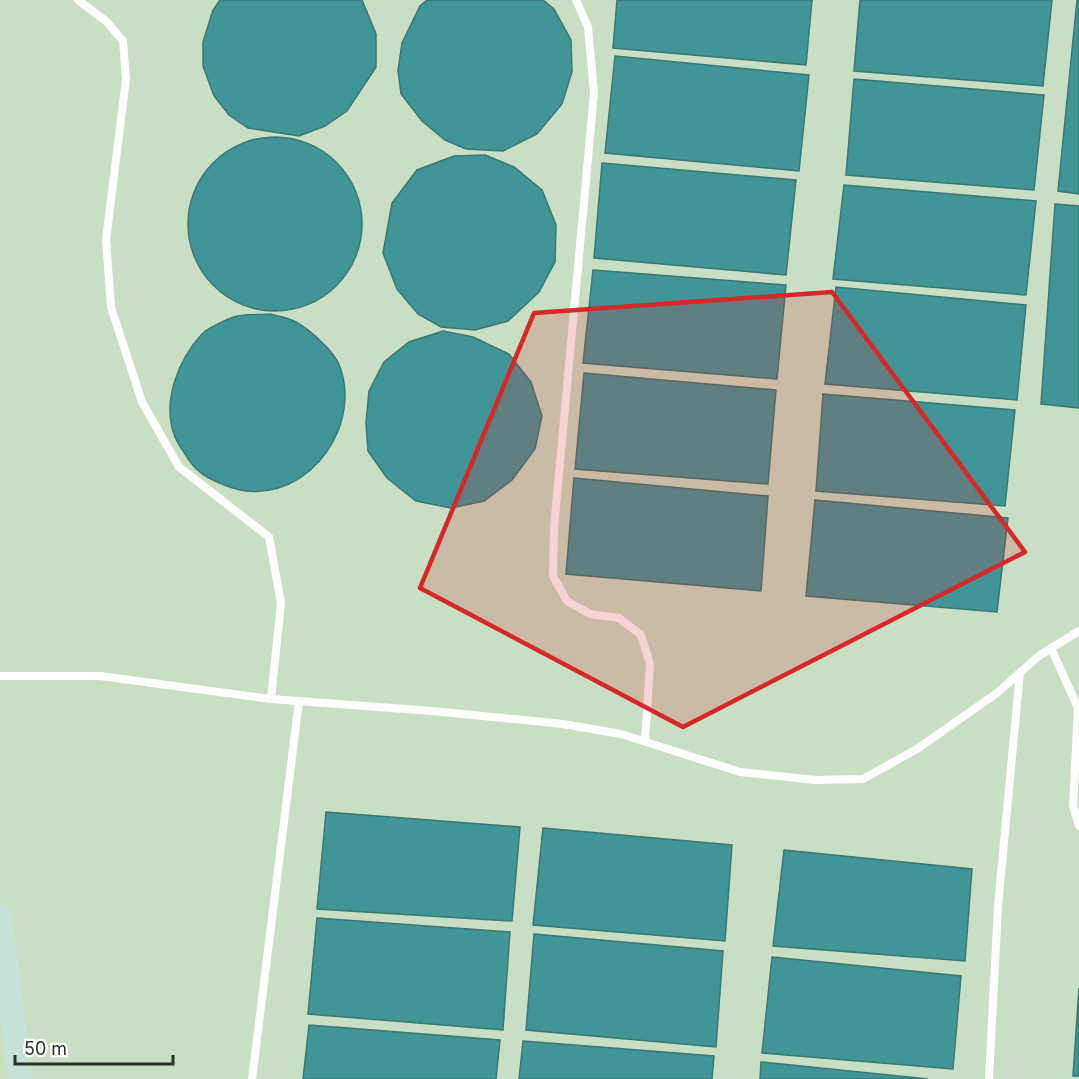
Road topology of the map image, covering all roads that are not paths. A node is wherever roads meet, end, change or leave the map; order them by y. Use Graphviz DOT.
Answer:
graph roads {
  1 [pos="78,0"];
  2 [pos="576,0"];
  3 [pos="1079,631"];
  4 [pos="1050,648"];
  5 [pos="1020,672"];
  6 [pos="0,676"];
  7 [pos="271,699"];
  8 [pos="299,701"];
  9 [pos="645,741"];
  10 [pos="1079,826"];
  11 [pos="0,916"];
  12 [pos="20,1079"];
  13 [pos="252,1079"];
  14 [pos="989,1079"];
  1 -- 7 [label="lane"];
  2 -- 9 [label="lane"];
  3 -- 4 [label="lane"];
  4 -- 5 [label="lane"];
  4 -- 10 [label="lane"];
  5 -- 9 [label="lane"];
  5 -- 14 [label="lane"];
  6 -- 7 [label="lane"];
  7 -- 8 [label="lane"];
  8 -- 9 [label="lane"];
  8 -- 13 [label="lane"];
  11 -- 12 [label="street"];
}
